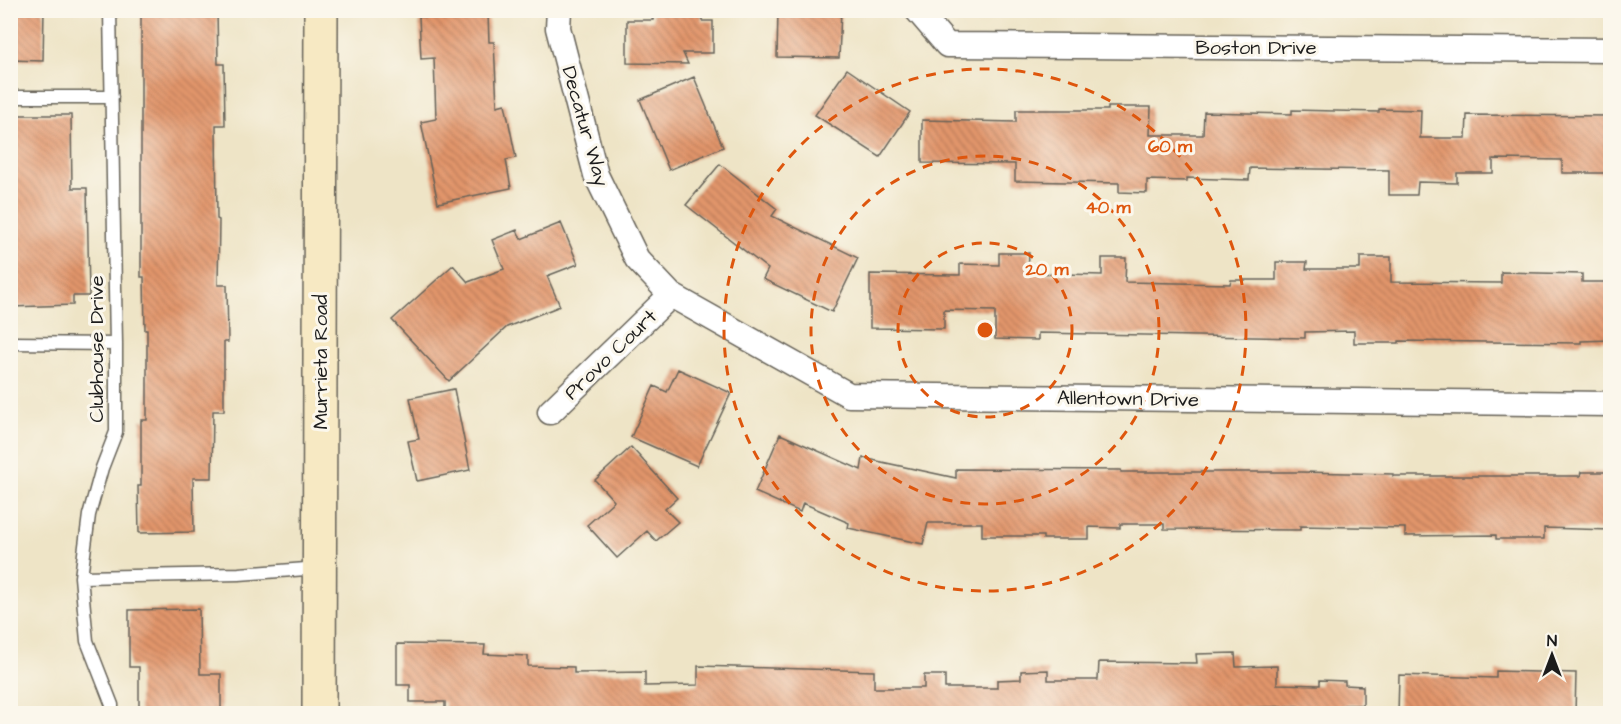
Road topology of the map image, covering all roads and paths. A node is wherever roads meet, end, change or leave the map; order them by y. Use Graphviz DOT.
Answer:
graph roads {
  1 [pos="110,10"];
  2 [pos="321,10"];
  3 [pos="559,10"];
  4 [pos="917,10"];
  5 [pos="1611,50"];
  6 [pos="10,97"];
  7 [pos="112,97"];
  8 [pos="671,295"];
  9 [pos="10,343"];
  10 [pos="116,344"];
  11 [pos="1611,404"];
  12 [pos="550,412"];
  13 [pos="319,567"];
  14 [pos="81,577"];
  15 [pos="112,714"];
  16 [pos="319,714"];
  1 -- 7 [label="lane, Clubhouse Drive"];
  2 -- 13 [label="main road, Murrieta Road"];
  3 -- 8 [label="street, Decatur Way"];
  4 -- 5 [label="street, Boston Drive"];
  6 -- 7 [label="lane"];
  7 -- 10 [label="lane, Clubhouse Drive"];
  8 -- 11 [label="street, Allentown Drive"];
  8 -- 12 [label="street, Provo Court"];
  9 -- 10 [label="lane"];
  10 -- 14 [label="lane, Clubhouse Drive"];
  13 -- 14 [label="lane"];
  13 -- 16 [label="main road, Murrieta Road"];
  14 -- 15 [label="lane, Clubhouse Drive"];
}
